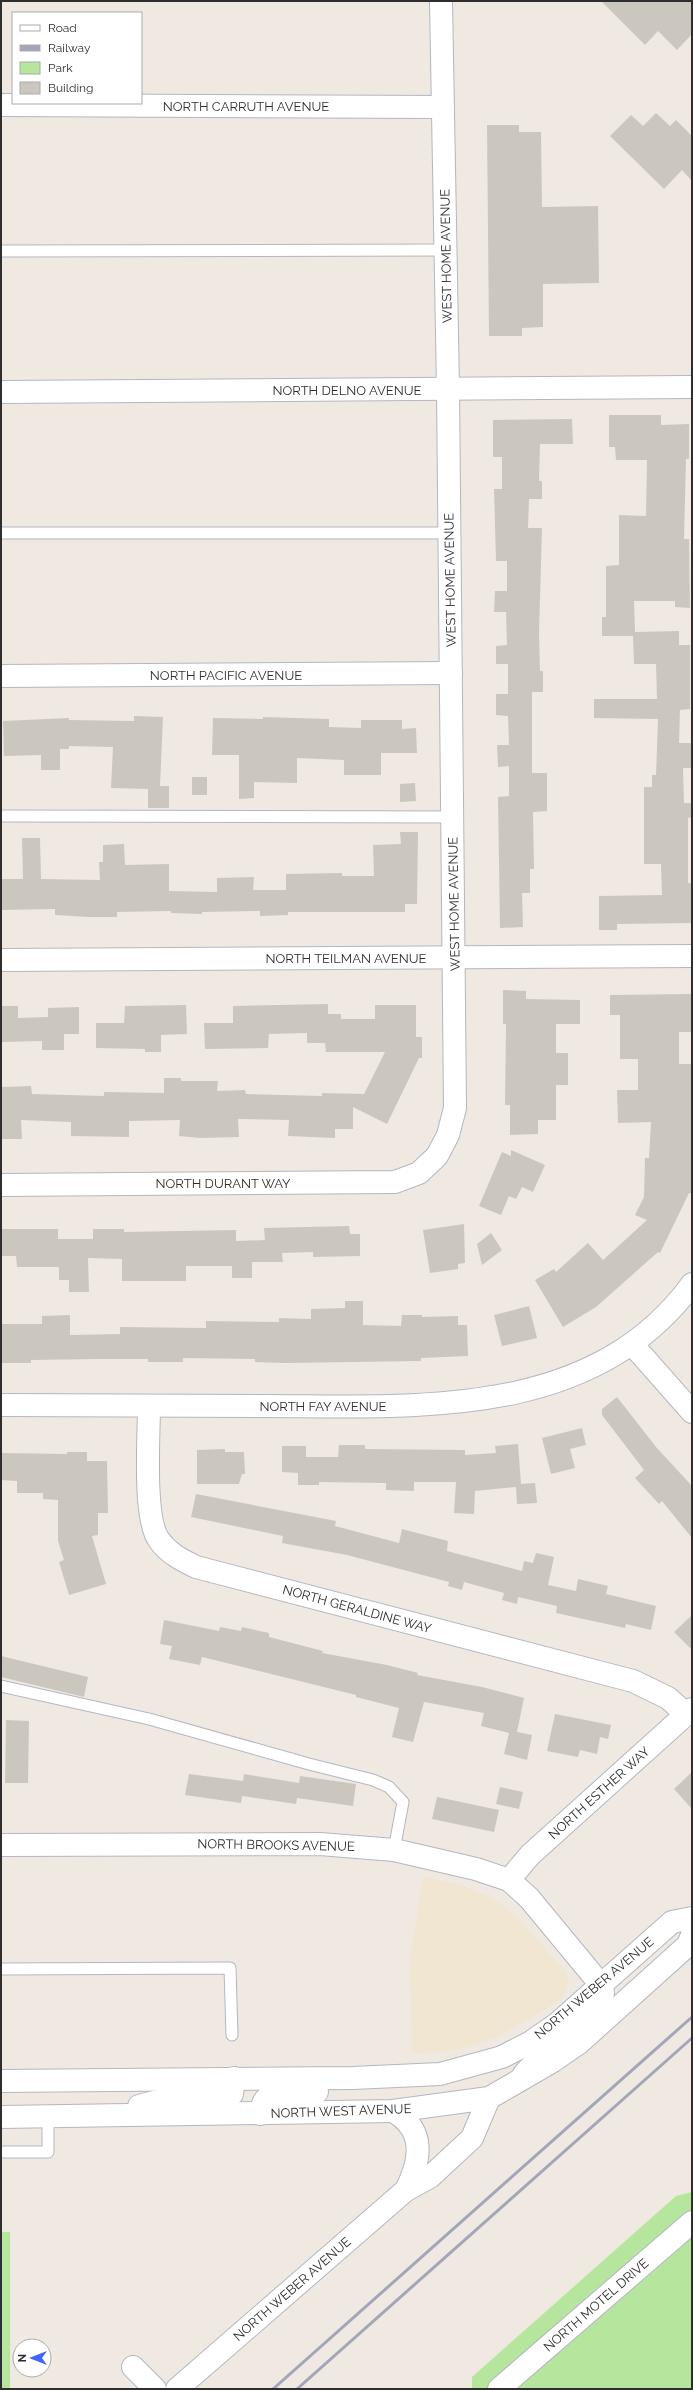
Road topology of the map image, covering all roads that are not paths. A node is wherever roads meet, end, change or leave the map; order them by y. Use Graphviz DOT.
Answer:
graph roads {
  1 [pos="441,1"];
  2 [pos="1,105"];
  3 [pos="442,107"];
  4 [pos="446,250"];
  5 [pos="1,251"];
  6 [pos="692,387"];
  7 [pos="448,389"];
  8 [pos="1,392"];
  9 [pos="1,533"];
  10 [pos="450,533"];
  11 [pos="451,673"];
  12 [pos="1,676"];
  13 [pos="1,816"];
  14 [pos="452,817"];
  15 [pos="692,956"];
  16 [pos="455,957"];
  17 [pos="1,960"];
  18 [pos="437,1156"];
  19 [pos="1,1185"];
  20 [pos="692,1284"];
  21 [pos="632,1344"];
  22 [pos="1,1405"];
  23 [pos="148,1406"];
  24 [pos="692,1412"];
  25 [pos="1,1686"];
  26 [pos="689,1712"];
  27 [pos="1,1845"];
  28 [pos="394,1850"];
  29 [pos="509,1880"];
  30 [pos="692,1918"];
  31 [pos="692,1935"];
  32 [pos="1,1969"];
  33 [pos="601,1984"];
  34 [pos="232,2035"];
  35 [pos="234,2078"];
  36 [pos="353,2078"];
  37 [pos="1,2081"];
  38 [pos="515,2084"];
  39 [pos="489,2098"];
  40 [pos="392,2111"];
  41 [pos="261,2114"];
  42 [pos="99,2116"];
  43 [pos="1,2117"];
  44 [pos="48,2118"];
  45 [pos="1,2152"];
  46 [pos="406,2190"];
  47 [pos="691,2223"];
  48 [pos="133,2367"];
  49 [pos="154,2389"];
  50 [pos="177,2389"];
  51 [pos="499,2389"];
  1 -- 3 [label="street, WEST HOME AVENUE"];
  2 -- 3 [label="street, NORTH CARRUTH AVENUE"];
  3 -- 4 [label="street, WEST HOME AVENUE"];
  4 -- 5 [label="lane"];
  4 -- 7 [label="street, WEST HOME AVENUE"];
  6 -- 7 [label="street, NORTH DELNO AVENUE"];
  7 -- 8 [label="street, NORTH DELNO AVENUE"];
  7 -- 10 [label="street, WEST HOME AVENUE"];
  9 -- 10 [label="lane"];
  10 -- 11 [label="street, WEST HOME AVENUE"];
  11 -- 12 [label="street, NORTH PACIFIC AVENUE"];
  11 -- 14 [label="street, WEST HOME AVENUE"];
  13 -- 14 [label="lane"];
  14 -- 16 [label="street, WEST HOME AVENUE"];
  15 -- 16 [label="street, NORTH TEILMAN AVENUE"];
  16 -- 17 [label="street, NORTH TEILMAN AVENUE"];
  16 -- 18 [label="street, WEST HOME AVENUE"];
  18 -- 19 [label="street, NORTH DURANT WAY"];
  20 -- 21 [label="street, NORTH FAY AVENUE"];
  21 -- 23 [label="street, NORTH FAY AVENUE"];
  21 -- 24 [label="street"];
  22 -- 23 [label="street, NORTH FAY AVENUE"];
  23 -- 26 [label="street, NORTH GERALDINE WAY"];
  25 -- 28 [label="lane"];
  26 -- 29 [label="street, NORTH ESTHER WAY"];
  27 -- 28 [label="street, NORTH BROOKS AVENUE"];
  28 -- 29 [label="street, NORTH BROOKS AVENUE"];
  29 -- 33 [label="street, NORTH BROOKS AVENUE"];
  30 -- 33 [label="street, NORTH WEBER AVENUE"];
  31 -- 38 [label="street, NORTH WEST AVENUE"];
  32 -- 34 [label="lane"];
  33 -- 36 [label="street, NORTH WEBER AVENUE"];
  33 -- 38 [label="street"];
  35 -- 36 [label="street"];
  35 -- 37 [label="street"];
  35 -- 42 [label="street"];
  36 -- 41 [label="street"];
  38 -- 39 [label="street, NORTH WEST AVENUE"];
  39 -- 40 [label="street, NORTH WEST AVENUE"];
  39 -- 46 [label="street, NORTH WEBER AVENUE"];
  40 -- 41 [label="street, NORTH WEST AVENUE"];
  40 -- 46 [label="street, NORTH WEBER AVENUE"];
  41 -- 42 [label="street, NORTH WEST AVENUE"];
  42 -- 44 [label="street, NORTH WEST AVENUE"];
  43 -- 44 [label="street, NORTH WEST AVENUE"];
  44 -- 45 [label="lane"];
  46 -- 50 [label="street, NORTH WEBER AVENUE"];
  47 -- 51 [label="street, NORTH MOTEL DRIVE"];
  48 -- 49 [label="street"];
}
